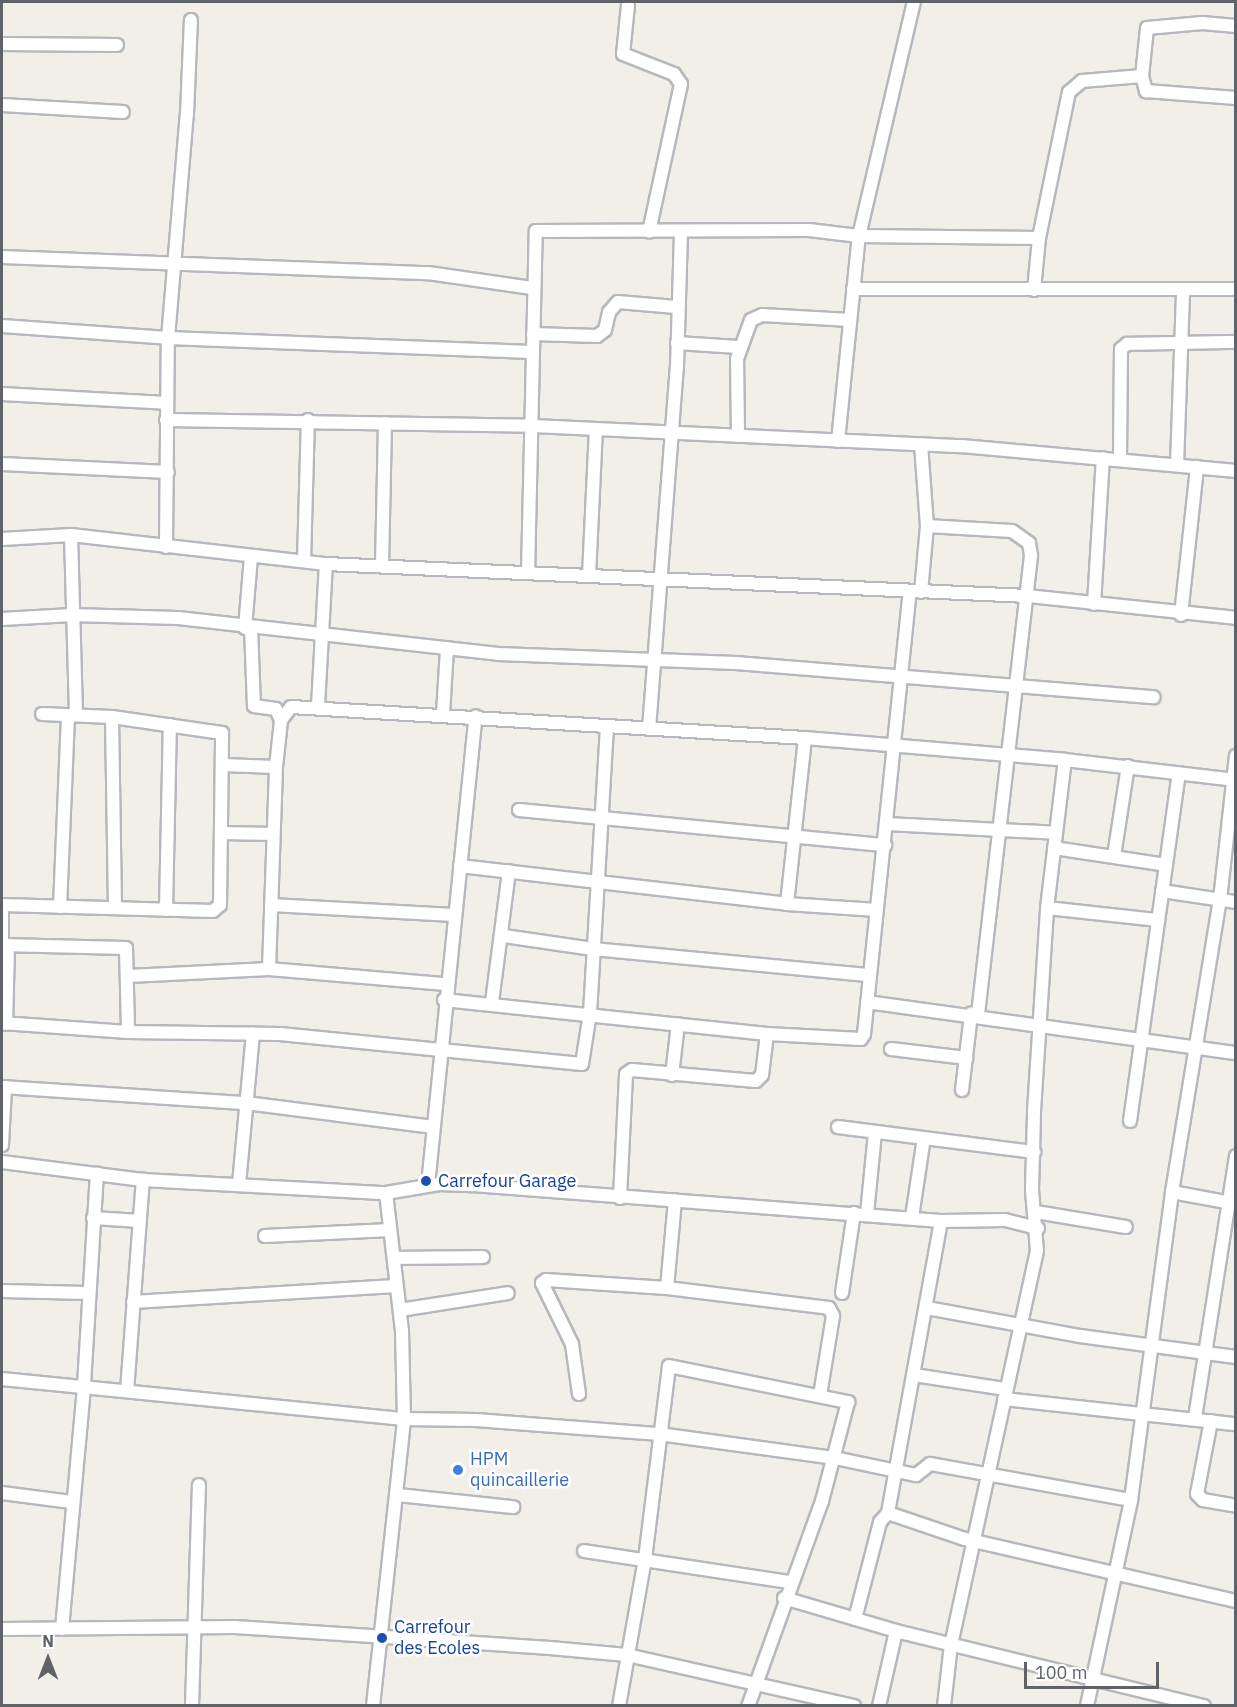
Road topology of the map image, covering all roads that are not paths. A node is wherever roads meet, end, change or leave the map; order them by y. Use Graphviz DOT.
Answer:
graph roads {
  1 [pos="914,2"];
  2 [pos="628,5"];
  3 [pos="191,20"];
  4 [pos="1236,26"];
  5 [pos="2,44"];
  6 [pos="117,45"];
  7 [pos="1142,76"];
  8 [pos="1236,98"];
  9 [pos="2,105"];
  10 [pos="123,112"];
  11 [pos="649,232"];
  12 [pos="681,232"];
  13 [pos="859,236"];
  14 [pos="1039,238"];
  15 [pos="2,257"];
  16 [pos="172,265"];
  17 [pos="532,288"];
  18 [pos="853,288"];
  19 [pos="1034,290"];
  20 [pos="1236,290"];
  21 [pos="1183,291"];
  22 [pos="676,307"];
  23 [pos="850,320"];
  24 [pos="2,326"];
  25 [pos="533,334"];
  26 [pos="168,338"];
  27 [pos="1183,342"];
  28 [pos="1236,342"];
  29 [pos="677,343"];
  30 [pos="738,347"];
  31 [pos="533,352"];
  32 [pos="2,394"];
  33 [pos="166,403"];
  34 [pos="166,420"];
  35 [pos="308,420"];
  36 [pos="385,423"];
  37 [pos="533,426"];
  38 [pos="596,430"];
  39 [pos="669,434"];
  40 [pos="738,436"];
  41 [pos="838,441"];
  42 [pos="921,444"];
  43 [pos="1103,458"];
  44 [pos="1120,459"];
  45 [pos="2,464"];
  46 [pos="1177,465"];
  47 [pos="1197,467"];
  48 [pos="1236,471"];
  49 [pos="168,472"];
  50 [pos="927,526"];
  51 [pos="71,535"];
  52 [pos="2,539"];
  53 [pos="166,547"];
  54 [pos="251,556"];
  55 [pos="304,561"];
  56 [pos="326,564"];
  57 [pos="382,566"];
  58 [pos="528,573"];
  59 [pos="590,576"];
  60 [pos="659,580"];
  61 [pos="915,592"];
  62 [pos="1028,596"];
  63 [pos="1094,604"];
  64 [pos="72,615"];
  65 [pos="1180,615"];
  66 [pos="1236,618"];
  67 [pos="2,619"];
  68 [pos="248,628"];
  69 [pos="324,636"];
  70 [pos="447,648"];
  71 [pos="655,662"];
  72 [pos="902,676"];
  73 [pos="1018,685"];
  74 [pos="1154,697"];
  75 [pos="318,706"];
  76 [pos="42,714"];
  77 [pos="443,714"];
  78 [pos="72,715"];
  79 [pos="476,716"];
  80 [pos="112,717"];
  81 [pos="281,720"];
  82 [pos="170,725"];
  83 [pos="607,728"];
  84 [pos="649,729"];
  85 [pos="805,738"];
  86 [pos="894,745"];
  87 [pos="1006,755"];
  88 [pos="1236,756"];
  89 [pos="1065,760"];
  90 [pos="223,765"];
  91 [pos="1128,766"];
  92 [pos="276,767"];
  93 [pos="1179,773"];
  94 [pos="1234,780"];
  95 [pos="519,810"];
  96 [pos="601,819"];
  97 [pos="887,824"];
  98 [pos="999,828"];
  99 [pos="222,833"];
  100 [pos="1056,833"];
  101 [pos="273,834"];
  102 [pos="794,836"];
  103 [pos="885,845"];
  104 [pos="1054,848"];
  105 [pos="1114,856"];
  106 [pos="1166,865"];
  107 [pos="460,866"];
  108 [pos="509,871"];
  109 [pos="597,880"];
  110 [pos="1162,891"];
  111 [pos="1220,900"];
  112 [pos="1236,902"];
  113 [pos="787,904"];
  114 [pos="2,905"];
  115 [pos="271,905"];
  116 [pos="60,906"];
  117 [pos="115,908"];
  118 [pos="1047,908"];
  119 [pos="166,910"];
  120 [pos="877,910"];
  121 [pos="2,913"];
  122 [pos="454,915"];
  123 [pos="1158,920"];
  124 [pos="504,936"];
  125 [pos="4,945"];
  126 [pos="593,949"];
  127 [pos="269,969"];
  128 [pos="870,975"];
  129 [pos="129,976"];
  130 [pos="445,984"];
  131 [pos="444,1000"];
  132 [pos="492,1002"];
  133 [pos="867,1002"];
  134 [pos="590,1013"];
  135 [pos="974,1014"];
  136 [pos="4,1024"];
  137 [pos="678,1024"];
  138 [pos="1039,1025"];
  139 [pos="128,1032"];
  140 [pos="253,1034"];
  141 [pos="767,1034"];
  142 [pos="1144,1039"];
  143 [pos="1195,1048"];
  144 [pos="440,1049"];
  145 [pos="891,1049"];
  146 [pos="1236,1053"];
  147 [pos="966,1058"];
  148 [pos="672,1075"];
  149 [pos="3,1087"];
  150 [pos="962,1090"];
  151 [pos="246,1102"];
  152 [pos="1130,1122"];
  153 [pos="433,1127"];
  154 [pos="838,1127"];
  155 [pos="875,1132"];
  156 [pos="924,1138"];
  157 [pos="2,1145"];
  158 [pos="1034,1152"];
  159 [pos="1236,1156"];
  160 [pos="2,1162"];
  161 [pos="97,1173"];
  162 [pos="143,1180"];
  163 [pos="239,1184"];
  164 [pos="428,1185"];
  165 [pos="1172,1192"];
  166 [pos="386,1193"];
  167 [pos="620,1198"];
  168 [pos="675,1200"];
  169 [pos="1232,1203"];
  170 [pos="1036,1212"];
  171 [pos="861,1214"];
  172 [pos="912,1217"];
  173 [pos="93,1218"];
  174 [pos="140,1221"];
  175 [pos="941,1221"];
  176 [pos="1126,1227"];
  177 [pos="1038,1228"];
  178 [pos="390,1230"];
  179 [pos="265,1236"];
  180 [pos="483,1257"];
  181 [pos="394,1258"];
  182 [pos="396,1286"];
  183 [pos="667,1288"];
  184 [pos="2,1291"];
  185 [pos="88,1293"];
  186 [pos="508,1293"];
  187 [pos="843,1293"];
  188 [pos="133,1302"];
  189 [pos="927,1308"];
  190 [pos="399,1311"];
  191 [pos="1018,1325"];
  192 [pos="1152,1347"];
  193 [pos="1206,1353"];
  194 [pos="1236,1357"];
  195 [pos="914,1375"];
  196 [pos="2,1379"];
  197 [pos="84,1385"];
  198 [pos="127,1391"];
  199 [pos="579,1394"];
  200 [pos="1005,1394"];
  201 [pos="820,1395"];
  202 [pos="1142,1414"];
  203 [pos="1196,1418"];
  204 [pos="404,1419"];
  205 [pos="1211,1421"];
  206 [pos="1236,1424"];
  207 [pos="659,1434"];
  208 [pos="835,1458"];
  209 [pos="898,1468"];
  210 [pos="991,1474"];
  211 [pos="199,1485"];
  212 [pos="2,1493"];
  213 [pos="398,1495"];
  214 [pos="1131,1500"];
  215 [pos="71,1502"];
  216 [pos="1236,1506"];
  217 [pos="513,1507"];
  218 [pos="888,1514"];
  219 [pos="976,1541"];
  220 [pos="584,1551"];
  221 [pos="645,1559"];
  222 [pos="1114,1575"];
  223 [pos="790,1582"];
  224 [pos="784,1598"];
  225 [pos="1236,1601"];
  226 [pos="855,1619"];
  227 [pos="2,1629"];
  228 [pos="62,1629"];
  229 [pos="195,1629"];
  230 [pos="896,1631"];
  231 [pos="380,1637"];
  232 [pos="951,1645"];
  233 [pos="627,1655"];
  234 [pos="1091,1680"];
  235 [pos="757,1682"];
  236 [pos="192,1706"];
  237 [pos="373,1706"];
  238 [pos="619,1706"];
  239 [pos="748,1706"];
  240 [pos="854,1706"];
  241 [pos="879,1706"];
  242 [pos="944,1706"];
  243 [pos="1087,1706"];
  244 [pos="1204,1706"];
  1 -- 13 [label="street"];
  2 -- 11 [label="street"];
  3 -- 16 [label="street"];
  4 -- 7 [label="street"];
  5 -- 6 [label="street"];
  7 -- 8 [label="street"];
  7 -- 14 [label="street"];
  9 -- 10 [label="street"];
  11 -- 12 [label="street"];
  11 -- 17 [label="street"];
  12 -- 13 [label="street"];
  12 -- 22 [label="street"];
  13 -- 14 [label="street"];
  13 -- 18 [label="street"];
  14 -- 19 [label="street"];
  15 -- 16 [label="street"];
  16 -- 17 [label="street"];
  16 -- 26 [label="street"];
  17 -- 25 [label="street"];
  18 -- 19 [label="street"];
  18 -- 23 [label="street"];
  19 -- 21 [label="street"];
  20 -- 21 [label="street"];
  21 -- 27 [label="street"];
  22 -- 25 [label="street"];
  22 -- 29 [label="street"];
  23 -- 30 [label="street"];
  23 -- 41 [label="street"];
  24 -- 26 [label="street"];
  25 -- 31 [label="street"];
  26 -- 31 [label="street"];
  26 -- 33 [label="street"];
  27 -- 28 [label="street"];
  27 -- 44 [label="street"];
  27 -- 46 [label="street"];
  29 -- 30 [label="street"];
  29 -- 39 [label="street"];
  30 -- 40 [label="street"];
  31 -- 37 [label="street"];
  32 -- 33 [label="street"];
  33 -- 34 [label="street"];
  34 -- 35 [label="street"];
  34 -- 49 [label="street"];
  35 -- 36 [label="street"];
  35 -- 55 [label="street"];
  36 -- 37 [label="street"];
  36 -- 57 [label="street"];
  37 -- 38 [label="street"];
  37 -- 58 [label="street"];
  38 -- 39 [label="street"];
  38 -- 59 [label="street"];
  39 -- 40 [label="street"];
  39 -- 60 [label="street"];
  40 -- 41 [label="street"];
  41 -- 42 [label="street"];
  42 -- 43 [label="street"];
  42 -- 50 [label="street"];
  43 -- 44 [label="street"];
  43 -- 63 [label="street"];
  44 -- 46 [label="street"];
  45 -- 49 [label="street"];
  46 -- 47 [label="street"];
  47 -- 48 [label="street"];
  47 -- 65 [label="street"];
  49 -- 53 [label="street"];
  50 -- 61 [label="street"];
  50 -- 62 [label="street"];
  51 -- 52 [label="street"];
  51 -- 53 [label="street"];
  51 -- 64 [label="street"];
  53 -- 54 [label="street"];
  54 -- 55 [label="street"];
  54 -- 68 [label="street"];
  55 -- 56 [label="street"];
  56 -- 57 [label="street"];
  56 -- 69 [label="street"];
  57 -- 58 [label="street"];
  58 -- 59 [label="street"];
  59 -- 60 [label="street"];
  60 -- 61 [label="street"];
  60 -- 71 [label="street"];
  61 -- 62 [label="street"];
  61 -- 72 [label="street"];
  62 -- 63 [label="street"];
  62 -- 73 [label="street"];
  63 -- 65 [label="street"];
  64 -- 67 [label="street"];
  64 -- 68 [label="street"];
  64 -- 78 [label="street"];
  65 -- 66 [label="street"];
  68 -- 69 [label="street"];
  68 -- 81 [label="street"];
  69 -- 70 [label="street"];
  69 -- 75 [label="street"];
  70 -- 71 [label="street"];
  70 -- 77 [label="street"];
  71 -- 72 [label="street"];
  71 -- 84 [label="street"];
  72 -- 73 [label="street"];
  72 -- 86 [label="street"];
  73 -- 74 [label="street"];
  73 -- 87 [label="street"];
  75 -- 77 [label="street"];
  75 -- 81 [label="street"];
  76 -- 78 [label="street"];
  77 -- 79 [label="street"];
  78 -- 80 [label="street"];
  78 -- 116 [label="street"];
  79 -- 83 [label="street"];
  79 -- 107 [label="street"];
  80 -- 82 [label="street"];
  80 -- 117 [label="street"];
  81 -- 92 [label="street"];
  82 -- 90 [label="street"];
  82 -- 119 [label="street"];
  83 -- 84 [label="street"];
  83 -- 96 [label="street"];
  84 -- 85 [label="street"];
  85 -- 86 [label="street"];
  85 -- 102 [label="street"];
  86 -- 87 [label="street"];
  86 -- 97 [label="street"];
  87 -- 89 [label="street"];
  87 -- 98 [label="street"];
  88 -- 94 [label="street"];
  89 -- 91 [label="street"];
  89 -- 100 [label="street"];
  90 -- 92 [label="street"];
  90 -- 99 [label="street"];
  91 -- 93 [label="street"];
  91 -- 105 [label="street"];
  92 -- 101 [label="street"];
  93 -- 94 [label="street"];
  93 -- 106 [label="street"];
  94 -- 111 [label="street"];
  95 -- 96 [label="street"];
  96 -- 102 [label="street"];
  96 -- 109 [label="street"];
  97 -- 98 [label="street"];
  97 -- 103 [label="street"];
  98 -- 100 [label="street"];
  98 -- 135 [label="street"];
  99 -- 101 [label="street"];
  99 -- 119 [label="street"];
  100 -- 104 [label="street"];
  101 -- 115 [label="street"];
  102 -- 103 [label="street"];
  102 -- 113 [label="street"];
  103 -- 120 [label="street"];
  104 -- 105 [label="street"];
  104 -- 118 [label="street"];
  105 -- 106 [label="street"];
  106 -- 110 [label="street"];
  107 -- 108 [label="street"];
  107 -- 122 [label="street"];
  108 -- 109 [label="street"];
  108 -- 124 [label="street"];
  109 -- 113 [label="street"];
  109 -- 126 [label="street"];
  110 -- 111 [label="street"];
  110 -- 123 [label="street"];
  111 -- 112 [label="street"];
  111 -- 143 [label="street"];
  113 -- 120 [label="street"];
  114 -- 116 [label="street"];
  115 -- 122 [label="street"];
  115 -- 127 [label="street"];
  116 -- 117 [label="street"];
  117 -- 119 [label="street"];
  118 -- 123 [label="street"];
  118 -- 138 [label="street"];
  120 -- 128 [label="street"];
  121 -- 125 [label="street"];
  122 -- 130 [label="street"];
  123 -- 142 [label="street"];
  124 -- 126 [label="street"];
  124 -- 132 [label="street"];
  125 -- 129 [label="street"];
  125 -- 136 [label="street"];
  126 -- 128 [label="street"];
  126 -- 134 [label="street"];
  127 -- 129 [label="street"];
  127 -- 130 [label="street"];
  128 -- 133 [label="street"];
  129 -- 139 [label="street"];
  130 -- 131 [label="street"];
  131 -- 132 [label="street"];
  131 -- 144 [label="street"];
  132 -- 134 [label="street"];
  133 -- 135 [label="street"];
  133 -- 141 [label="street"];
  134 -- 137 [label="street"];
  134 -- 144 [label="street"];
  135 -- 138 [label="street"];
  135 -- 147 [label="street"];
  136 -- 139 [label="street"];
  137 -- 141 [label="street"];
  137 -- 148 [label="street"];
  138 -- 142 [label="street"];
  138 -- 158 [label="street"];
  139 -- 140 [label="street"];
  140 -- 144 [label="street"];
  140 -- 151 [label="street"];
  141 -- 148 [label="street"];
  142 -- 143 [label="street"];
  142 -- 152 [label="street"];
  143 -- 146 [label="street"];
  143 -- 165 [label="street"];
  144 -- 153 [label="street"];
  145 -- 147 [label="street"];
  147 -- 150 [label="street"];
  148 -- 167 [label="street"];
  149 -- 151 [label="street"];
  149 -- 157 [label="street"];
  151 -- 153 [label="street"];
  151 -- 163 [label="street"];
  153 -- 164 [label="street"];
  154 -- 155 [label="street"];
  155 -- 156 [label="street"];
  155 -- 171 [label="street"];
  156 -- 158 [label="street"];
  156 -- 172 [label="street"];
  158 -- 170 [label="street"];
  159 -- 169 [label="street"];
  160 -- 161 [label="street"];
  161 -- 162 [label="street"];
  161 -- 173 [label="street"];
  162 -- 163 [label="street"];
  162 -- 174 [label="street"];
  163 -- 166 [label="street"];
  164 -- 166 [label="street"];
  164 -- 167 [label="street"];
  165 -- 169 [label="street"];
  165 -- 192 [label="street"];
  166 -- 178 [label="street"];
  167 -- 168 [label="street"];
  168 -- 171 [label="street"];
  168 -- 183 [label="street"];
  169 -- 193 [label="street"];
  170 -- 176 [label="street"];
  170 -- 177 [label="street"];
  171 -- 172 [label="street"];
  171 -- 187 [label="street"];
  172 -- 175 [label="street"];
  173 -- 174 [label="street"];
  173 -- 185 [label="street"];
  174 -- 188 [label="street"];
  175 -- 177 [label="street"];
  175 -- 189 [label="street"];
  177 -- 191 [label="street"];
  178 -- 179 [label="street"];
  178 -- 181 [label="street"];
  180 -- 181 [label="street"];
  181 -- 182 [label="street"];
  182 -- 188 [label="street"];
  182 -- 190 [label="street"];
  183 -- 199 [label="street"];
  183 -- 201 [label="street"];
  184 -- 185 [label="street"];
  185 -- 197 [label="street"];
  186 -- 190 [label="street"];
  188 -- 198 [label="street"];
  189 -- 191 [label="street"];
  189 -- 195 [label="street"];
  190 -- 204 [label="street"];
  191 -- 192 [label="street"];
  191 -- 200 [label="street"];
  192 -- 193 [label="street"];
  192 -- 202 [label="street"];
  193 -- 194 [label="street"];
  193 -- 203 [label="street"];
  195 -- 200 [label="street"];
  195 -- 209 [label="street"];
  196 -- 197 [label="street"];
  197 -- 198 [label="street"];
  197 -- 215 [label="street"];
  198 -- 204 [label="street"];
  200 -- 202 [label="street"];
  200 -- 210 [label="street"];
  201 -- 207 [label="street"];
  201 -- 208 [label="street"];
  202 -- 203 [label="street"];
  202 -- 214 [label="street"];
  203 -- 205 [label="street"];
  204 -- 207 [label="street"];
  204 -- 213 [label="street"];
  205 -- 206 [label="street"];
  205 -- 216 [label="street"];
  207 -- 208 [label="street"];
  207 -- 221 [label="street"];
  208 -- 209 [label="street"];
  208 -- 223 [label="street"];
  209 -- 210 [label="street"];
  209 -- 218 [label="street"];
  210 -- 214 [label="street"];
  210 -- 219 [label="street"];
  211 -- 229 [label="street"];
  212 -- 215 [label="street"];
  213 -- 217 [label="street"];
  213 -- 231 [label="street"];
  214 -- 222 [label="street"];
  215 -- 228 [label="street"];
  218 -- 219 [label="street"];
  218 -- 226 [label="street"];
  219 -- 222 [label="street"];
  219 -- 232 [label="street"];
  220 -- 221 [label="street"];
  221 -- 223 [label="street"];
  221 -- 233 [label="street"];
  222 -- 225 [label="street"];
  222 -- 234 [label="street"];
  223 -- 224 [label="street"];
  224 -- 226 [label="street"];
  224 -- 235 [label="street"];
  226 -- 230 [label="street"];
  227 -- 228 [label="street"];
  228 -- 229 [label="street"];
  229 -- 231 [label="street"];
  229 -- 236 [label="street"];
  230 -- 232 [label="street"];
  230 -- 241 [label="street"];
  231 -- 233 [label="street"];
  231 -- 237 [label="street"];
  232 -- 234 [label="street"];
  232 -- 242 [label="street"];
  233 -- 235 [label="street"];
  233 -- 238 [label="street"];
  234 -- 243 [label="street"];
  234 -- 244 [label="street"];
  235 -- 239 [label="street"];
  235 -- 240 [label="street"];
}
